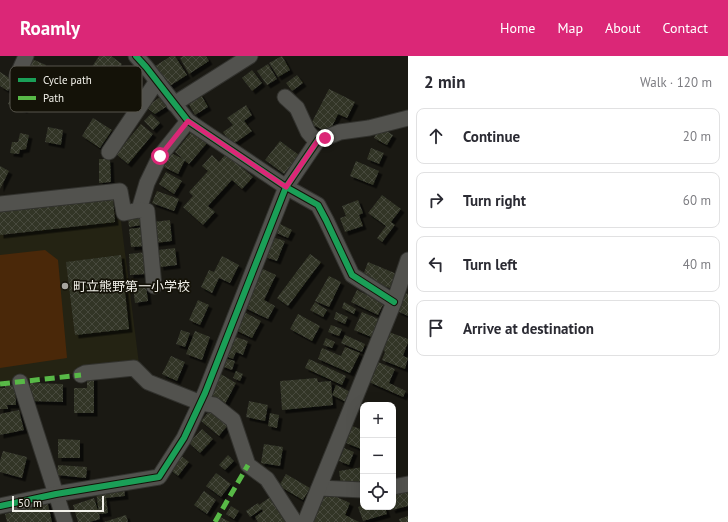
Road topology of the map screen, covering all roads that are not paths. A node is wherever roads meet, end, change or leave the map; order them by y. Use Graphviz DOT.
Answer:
graph roads {
  1 [pos="26,56"];
  2 [pos="250,56"];
  3 [pos="142,57"];
  4 [pos="22,66"];
  5 [pos="157,81"];
  6 [pos="284,97"];
  7 [pos="142,103"];
  8 [pos="174,104"];
  9 [pos="136,112"];
  10 [pos="408,118"];
  11 [pos="188,121"];
  12 [pos="318,140"];
  13 [pos="109,152"];
  14 [pos="286,187"];
  15 [pos="0,204"];
  16 [pos="138,210"];
  17 [pos="408,260"];
  18 [pos="154,286"];
  19 [pos="394,302"];
  20 [pos="81,375"];
  21 [pos="20,382"];
  22 [pos="201,402"];
  23 [pos="408,484"];
  24 [pos="396,486"];
  25 [pos="319,488"];
  26 [pos="360,490"];
  27 [pos="56,494"];
  28 [pos="0,506"];
  29 [pos="65,522"];
  30 [pos="295,522"];
  31 [pos="305,522"];
  1 -- 4 [label="street"];
  2 -- 8 [label="street"];
  3 -- 5 [label="street"];
  5 -- 7 [label="street"];
  5 -- 8 [label="street"];
  6 -- 12 [label="street"];
  8 -- 11 [label="street"];
  9 -- 13 [label="street"];
  10 -- 12 [label="street"];
  11 -- 14 [label="street"];
  11 -- 16 [label="street"];
  12 -- 14 [label="street"];
  14 -- 19 [label="street"];
  14 -- 22 [label="street"];
  15 -- 16 [label="street"];
  16 -- 18 [label="street"];
  17 -- 19 [label="street"];
  19 -- 25 [label="street"];
  20 -- 22 [label="street"];
  21 -- 27 [label="street"];
  22 -- 27 [label="street"];
  22 -- 30 [label="street"];
  23 -- 24 [label="street"];
  25 -- 26 [label="street"];
  25 -- 31 [label="street"];
  27 -- 28 [label="street"];
  27 -- 29 [label="street"];
}
